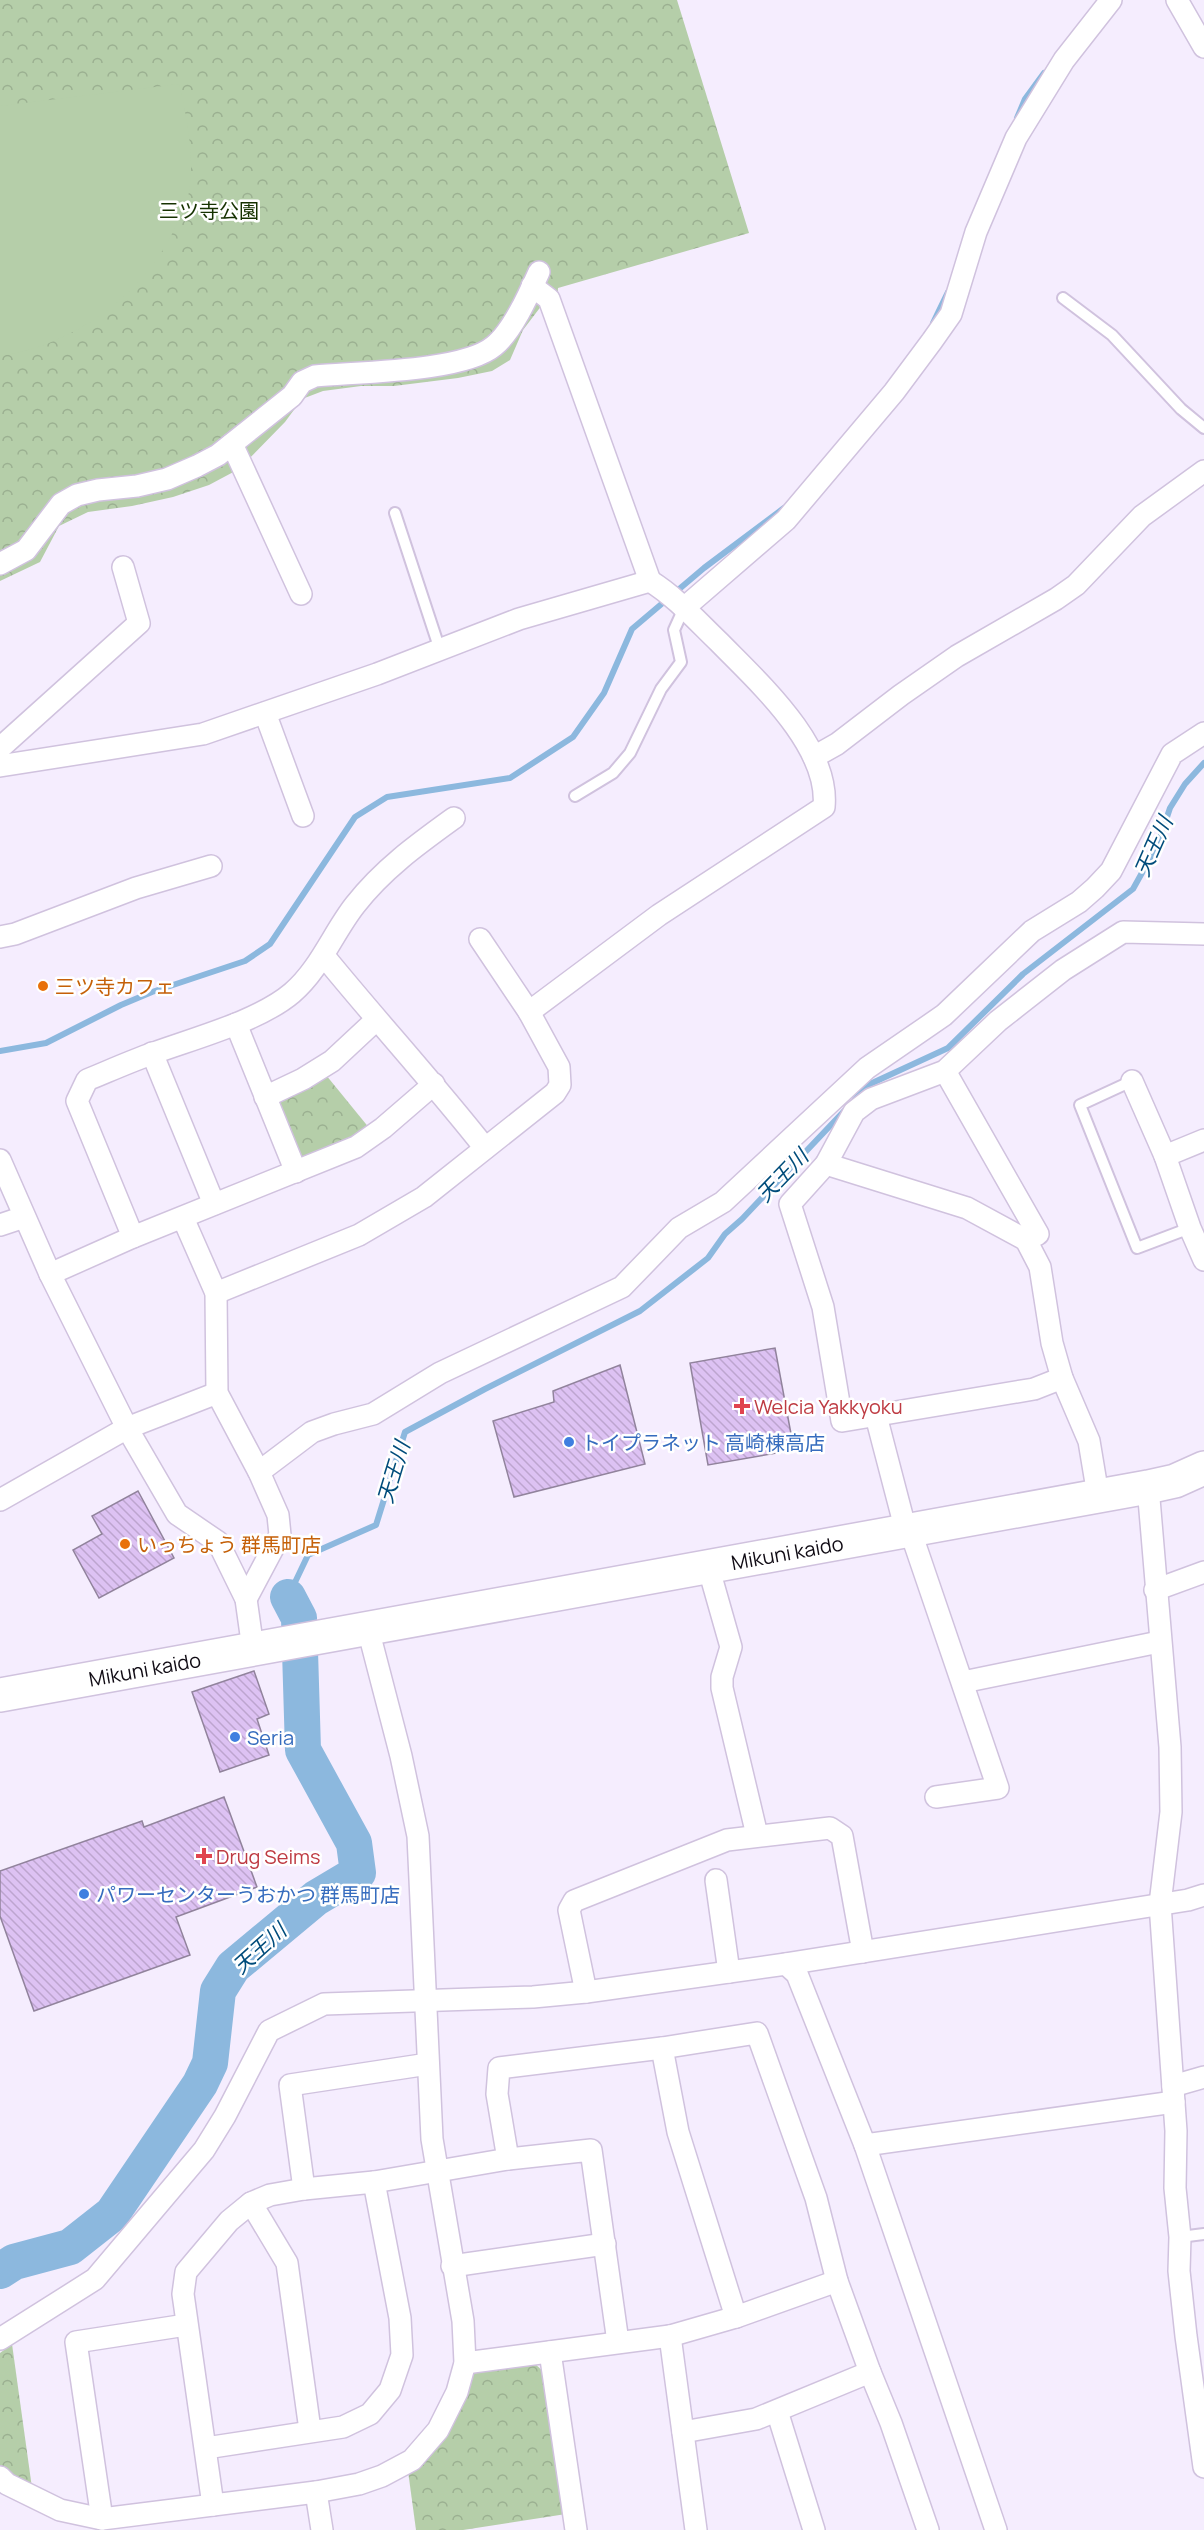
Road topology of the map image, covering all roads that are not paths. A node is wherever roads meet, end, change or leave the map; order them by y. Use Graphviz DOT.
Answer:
graph roads {
  1 [pos="1111,0"];
  2 [pos="1177,0"];
  3 [pos="1204,47"];
  4 [pos="1063,298"];
  5 [pos="1204,428"];
  6 [pos="232,444"];
  7 [pos="1204,471"];
  8 [pos="395,513"];
  9 [pos="0,564"];
  10 [pos="123,567"];
  11 [pos="650,581"];
  12 [pos="301,594"];
  13 [pos="684,608"];
  14 [pos="440,650"];
  15 [pos="266,712"];
  16 [pos="1204,733"];
  17 [pos="0,748"];
  18 [pos="814,758"];
  19 [pos="0,765"];
  20 [pos="575,796"];
  21 [pos="303,816"];
  22 [pos="454,818"];
  23 [pos="211,866"];
  24 [pos="1204,934"];
  25 [pos="0,937"];
  26 [pos="480,939"];
  27 [pos="324,956"];
  28 [pos="529,1012"];
  29 [pos="376,1020"];
  30 [pos="236,1024"];
  31 [pos="152,1053"];
  32 [pos="945,1071"];
  33 [pos="1132,1081"];
  34 [pos="434,1084"];
  35 [pos="265,1097"];
  36 [pos="1204,1140"];
  37 [pos="485,1148"];
  38 [pos="1165,1156"];
  39 [pos="0,1160"];
  40 [pos="826,1164"];
  41 [pos="296,1172"];
  42 [pos="214,1204"];
  43 [pos="24,1217"];
  44 [pos="183,1218"];
  45 [pos="0,1225"];
  46 [pos="1190,1228"];
  47 [pos="134,1237"];
  48 [pos="1026,1240"];
  49 [pos="1204,1260"];
  50 [pos="50,1274"];
  51 [pos="216,1293"];
  52 [pos="1062,1378"];
  53 [pos="217,1393"];
  54 [pos="876,1416"];
  55 [pos="127,1428"];
  56 [pos="1204,1468"];
  57 [pos="259,1472"];
  58 [pos="1148,1487"];
  59 [pos="1098,1495"];
  60 [pos="0,1500"];
  61 [pos="908,1530"];
  62 [pos="708,1566"];
  63 [pos="1204,1572"];
  64 [pos="1155,1590"];
  65 [pos="246,1599"];
  66 [pos="368,1629"];
  67 [pos="1159,1642"];
  68 [pos="253,1649"];
  69 [pos="963,1682"];
  70 [pos="0,1695"];
  71 [pos="936,1797"];
  72 [pos="757,1835"];
  73 [pos="716,1880"];
  74 [pos="1204,1894"];
  75 [pos="1160,1904"];
  76 [pos="863,1952"];
  77 [pos="786,1964"];
  78 [pos="729,1972"];
  79 [pos="586,1992"];
  80 [pos="426,2001"];
  81 [pos="662,2048"];
  82 [pos="428,2064"];
  83 [pos="1204,2077"];
  84 [pos="1173,2094"];
  85 [pos="864,2145"];
  86 [pos="508,2159"];
  87 [pos="436,2172"];
  88 [pos="374,2182"];
  89 [pos="304,2188"];
  90 [pos="251,2203"];
  91 [pos="1204,2234"];
  92 [pos="1180,2237"];
  93 [pos="605,2244"];
  94 [pos="452,2266"];
  95 [pos="837,2281"];
  96 [pos="736,2318"];
  97 [pos="186,2325"];
  98 [pos="1195,2336"];
  99 [pos="670,2337"];
  100 [pos="0,2339"];
  101 [pos="618,2342"];
  102 [pos="550,2352"];
  103 [pos="465,2363"];
  104 [pos="870,2372"];
  105 [pos="777,2411"];
  106 [pos="310,2430"];
  107 [pos="683,2432"];
  108 [pos="206,2448"];
  109 [pos="1204,2467"];
  110 [pos="2,2485"];
  111 [pos="316,2492"];
  112 [pos="213,2505"];
  113 [pos="102,2520"];
  114 [pos="322,2530"];
  115 [pos="576,2530"];
  116 [pos="696,2530"];
  117 [pos="813,2530"];
  118 [pos="928,2530"];
  119 [pos="996,2530"];
  1 -- 13 [label="street"];
  2 -- 3 [label="street"];
  4 -- 5 [label="lane"];
  6 -- 9 [label="street"];
  6 -- 11 [label="street"];
  6 -- 12 [label="street"];
  7 -- 18 [label="street"];
  8 -- 14 [label="lane"];
  10 -- 17 [label="street"];
  11 -- 13 [label="street"];
  11 -- 14 [label="street"];
  13 -- 18 [label="street"];
  13 -- 20 [label="lane"];
  14 -- 15 [label="street"];
  15 -- 19 [label="street"];
  15 -- 21 [label="street"];
  16 -- 57 [label="street"];
  18 -- 28 [label="street"];
  22 -- 27 [label="street"];
  23 -- 25 [label="street"];
  24 -- 32 [label="street"];
  26 -- 28 [label="street"];
  27 -- 29 [label="street"];
  27 -- 30 [label="street"];
  28 -- 37 [label="street"];
  29 -- 34 [label="street"];
  29 -- 35 [label="street"];
  30 -- 31 [label="street"];
  30 -- 35 [label="street"];
  31 -- 42 [label="street"];
  31 -- 47 [label="street"];
  32 -- 40 [label="street"];
  32 -- 48 [label="street"];
  33 -- 38 [label="street"];
  33 -- 46 [label="lane"];
  34 -- 37 [label="street"];
  34 -- 41 [label="street"];
  35 -- 41 [label="street"];
  36 -- 38 [label="street"];
  37 -- 51 [label="street"];
  38 -- 46 [label="street"];
  39 -- 43 [label="street"];
  40 -- 48 [label="street"];
  40 -- 54 [label="street"];
  41 -- 42 [label="street"];
  42 -- 44 [label="street"];
  43 -- 45 [label="street"];
  43 -- 50 [label="street"];
  44 -- 47 [label="street"];
  44 -- 51 [label="street"];
  46 -- 49 [label="street"];
  47 -- 50 [label="street"];
  48 -- 52 [label="street"];
  50 -- 55 [label="street"];
  51 -- 53 [label="street"];
  52 -- 54 [label="street"];
  52 -- 59 [label="street"];
  53 -- 55 [label="street"];
  53 -- 57 [label="street"];
  54 -- 61 [label="street"];
  55 -- 60 [label="street"];
  55 -- 65 [label="street"];
  56 -- 58 [label="main road, Mikuni kaido"];
  57 -- 65 [label="street"];
  58 -- 59 [label="main road, Mikuni kaido"];
  58 -- 64 [label="street"];
  59 -- 61 [label="main road, Mikuni kaido"];
  61 -- 62 [label="main road, Mikuni kaido"];
  61 -- 69 [label="street"];
  62 -- 66 [label="main road, Mikuni kaido"];
  62 -- 72 [label="street"];
  63 -- 64 [label="street"];
  64 -- 67 [label="street"];
  65 -- 68 [label="street"];
  66 -- 68 [label="main road, Mikuni kaido"];
  66 -- 80 [label="street"];
  67 -- 69 [label="street"];
  67 -- 75 [label="street"];
  68 -- 70 [label="main road, Mikuni kaido"];
  69 -- 71 [label="street"];
  72 -- 76 [label="street"];
  72 -- 79 [label="street"];
  73 -- 78 [label="street"];
  74 -- 75 [label="street"];
  75 -- 76 [label="street"];
  75 -- 84 [label="street"];
  76 -- 77 [label="street"];
  77 -- 78 [label="street"];
  77 -- 85 [label="street"];
  78 -- 79 [label="street"];
  79 -- 80 [label="street"];
  80 -- 82 [label="street"];
  80 -- 100 [label="street"];
  81 -- 86 [label="street"];
  81 -- 95 [label="street"];
  81 -- 96 [label="street"];
  82 -- 87 [label="street"];
  82 -- 89 [label="street"];
  83 -- 84 [label="street"];
  84 -- 85 [label="street"];
  84 -- 92 [label="street"];
  85 -- 119 [label="street"];
  86 -- 87 [label="street"];
  86 -- 93 [label="street"];
  87 -- 88 [label="street"];
  87 -- 94 [label="street"];
  88 -- 89 [label="street"];
  88 -- 106 [label="street"];
  89 -- 90 [label="street"];
  90 -- 97 [label="street"];
  90 -- 106 [label="street"];
  91 -- 92 [label="lane"];
  92 -- 98 [label="street"];
  93 -- 94 [label="street"];
  93 -- 101 [label="street"];
  94 -- 103 [label="street"];
  95 -- 96 [label="street"];
  95 -- 104 [label="street"];
  96 -- 99 [label="street"];
  97 -- 108 [label="street"];
  97 -- 113 [label="street"];
  98 -- 109 [label="street"];
  99 -- 101 [label="street"];
  99 -- 107 [label="street"];
  101 -- 102 [label="street"];
  102 -- 103 [label="street"];
  102 -- 115 [label="street"];
  103 -- 111 [label="street"];
  104 -- 105 [label="street"];
  104 -- 118 [label="street"];
  105 -- 107 [label="street"];
  105 -- 117 [label="street"];
  106 -- 108 [label="street"];
  107 -- 116 [label="street"];
  108 -- 112 [label="street"];
  110 -- 113 [label="street"];
  111 -- 112 [label="street"];
  111 -- 114 [label="street"];
  112 -- 113 [label="street"];
}
